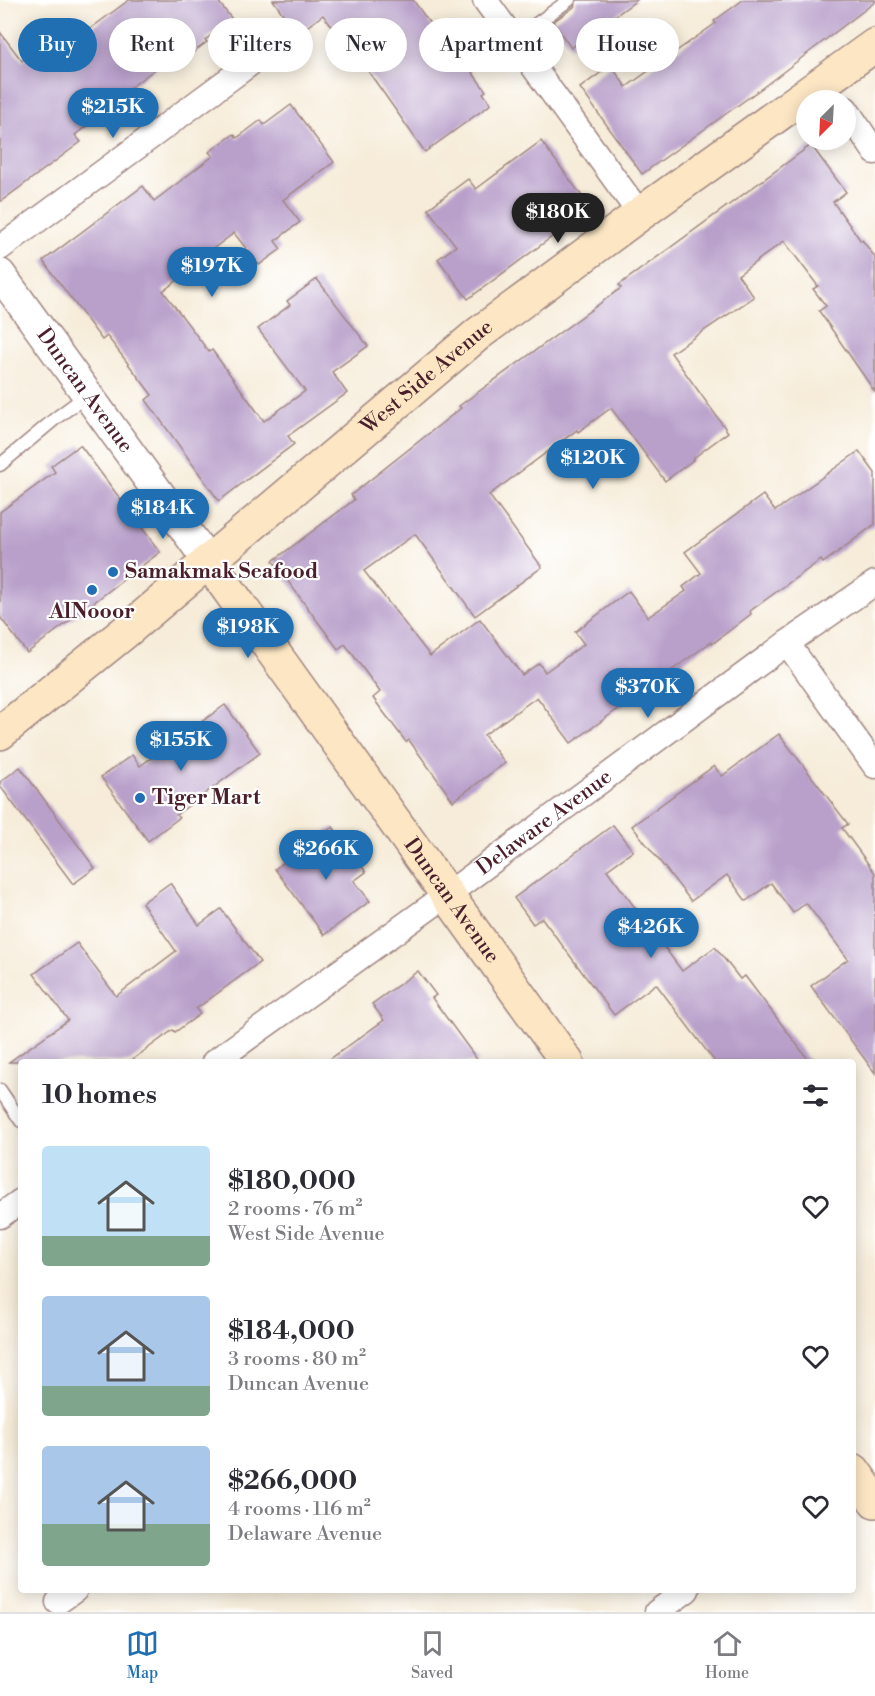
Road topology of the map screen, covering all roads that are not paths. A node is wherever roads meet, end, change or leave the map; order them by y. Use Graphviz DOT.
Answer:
graph roads {
  1 [pos="485,0"];
  2 [pos="569,0"];
  3 [pos="498,18"];
  4 [pos="544,18"];
  5 [pos="875,45"];
  6 [pos="239,72"];
  7 [pos="537,72"];
  8 [pos="833,90"];
  9 [pos="796,114"];
  10 [pos="856,124"];
  11 [pos="875,152"];
  12 [pos="640,214"];
  13 [pos="0,248"];
  14 [pos="0,274"];
  15 [pos="88,394"];
  16 [pos="0,465"];
  17 [pos="208,561"];
  18 [pos="875,583"];
  19 [pos="787,643"];
  20 [pos="0,733"];
  21 [pos="875,766"];
  22 [pos="448,894"];
  23 [pos="218,1059"];
  24 [pos="565,1059"];
  25 [pos="0,1090"];
  26 [pos="18,1117"];
  27 [pos="18,1203"];
  28 [pos="0,1216"];
  29 [pos="856,1474"];
  30 [pos="875,1501"];
  31 [pos="683,1593"];
  32 [pos="657,1612"];
  1 -- 3 [label="street"];
  2 -- 4 [label="lane"];
  5 -- 8 [label="main road, West Side Avenue"];
  6 -- 13 [label="street"];
  7 -- 12 [label="street"];
  9 -- 12 [label="main road, West Side Avenue"];
  10 -- 11 [label="street"];
  12 -- 17 [label="main road, West Side Avenue"];
  14 -- 15 [label="street, Duncan Avenue"];
  15 -- 16 [label="lane"];
  15 -- 17 [label="street, Duncan Avenue"];
  17 -- 20 [label="main road, West Side Avenue"];
  17 -- 22 [label="main road, Duncan Avenue"];
  18 -- 19 [label="street, Delaware Avenue"];
  19 -- 21 [label="street"];
  19 -- 22 [label="street, Delaware Avenue"];
  22 -- 23 [label="street, Delaware Avenue"];
  22 -- 24 [label="main road, Duncan Avenue"];
  25 -- 26 [label="lane"];
  27 -- 28 [label="street"];
  29 -- 30 [label="main road"];
  31 -- 32 [label="street"];
}
